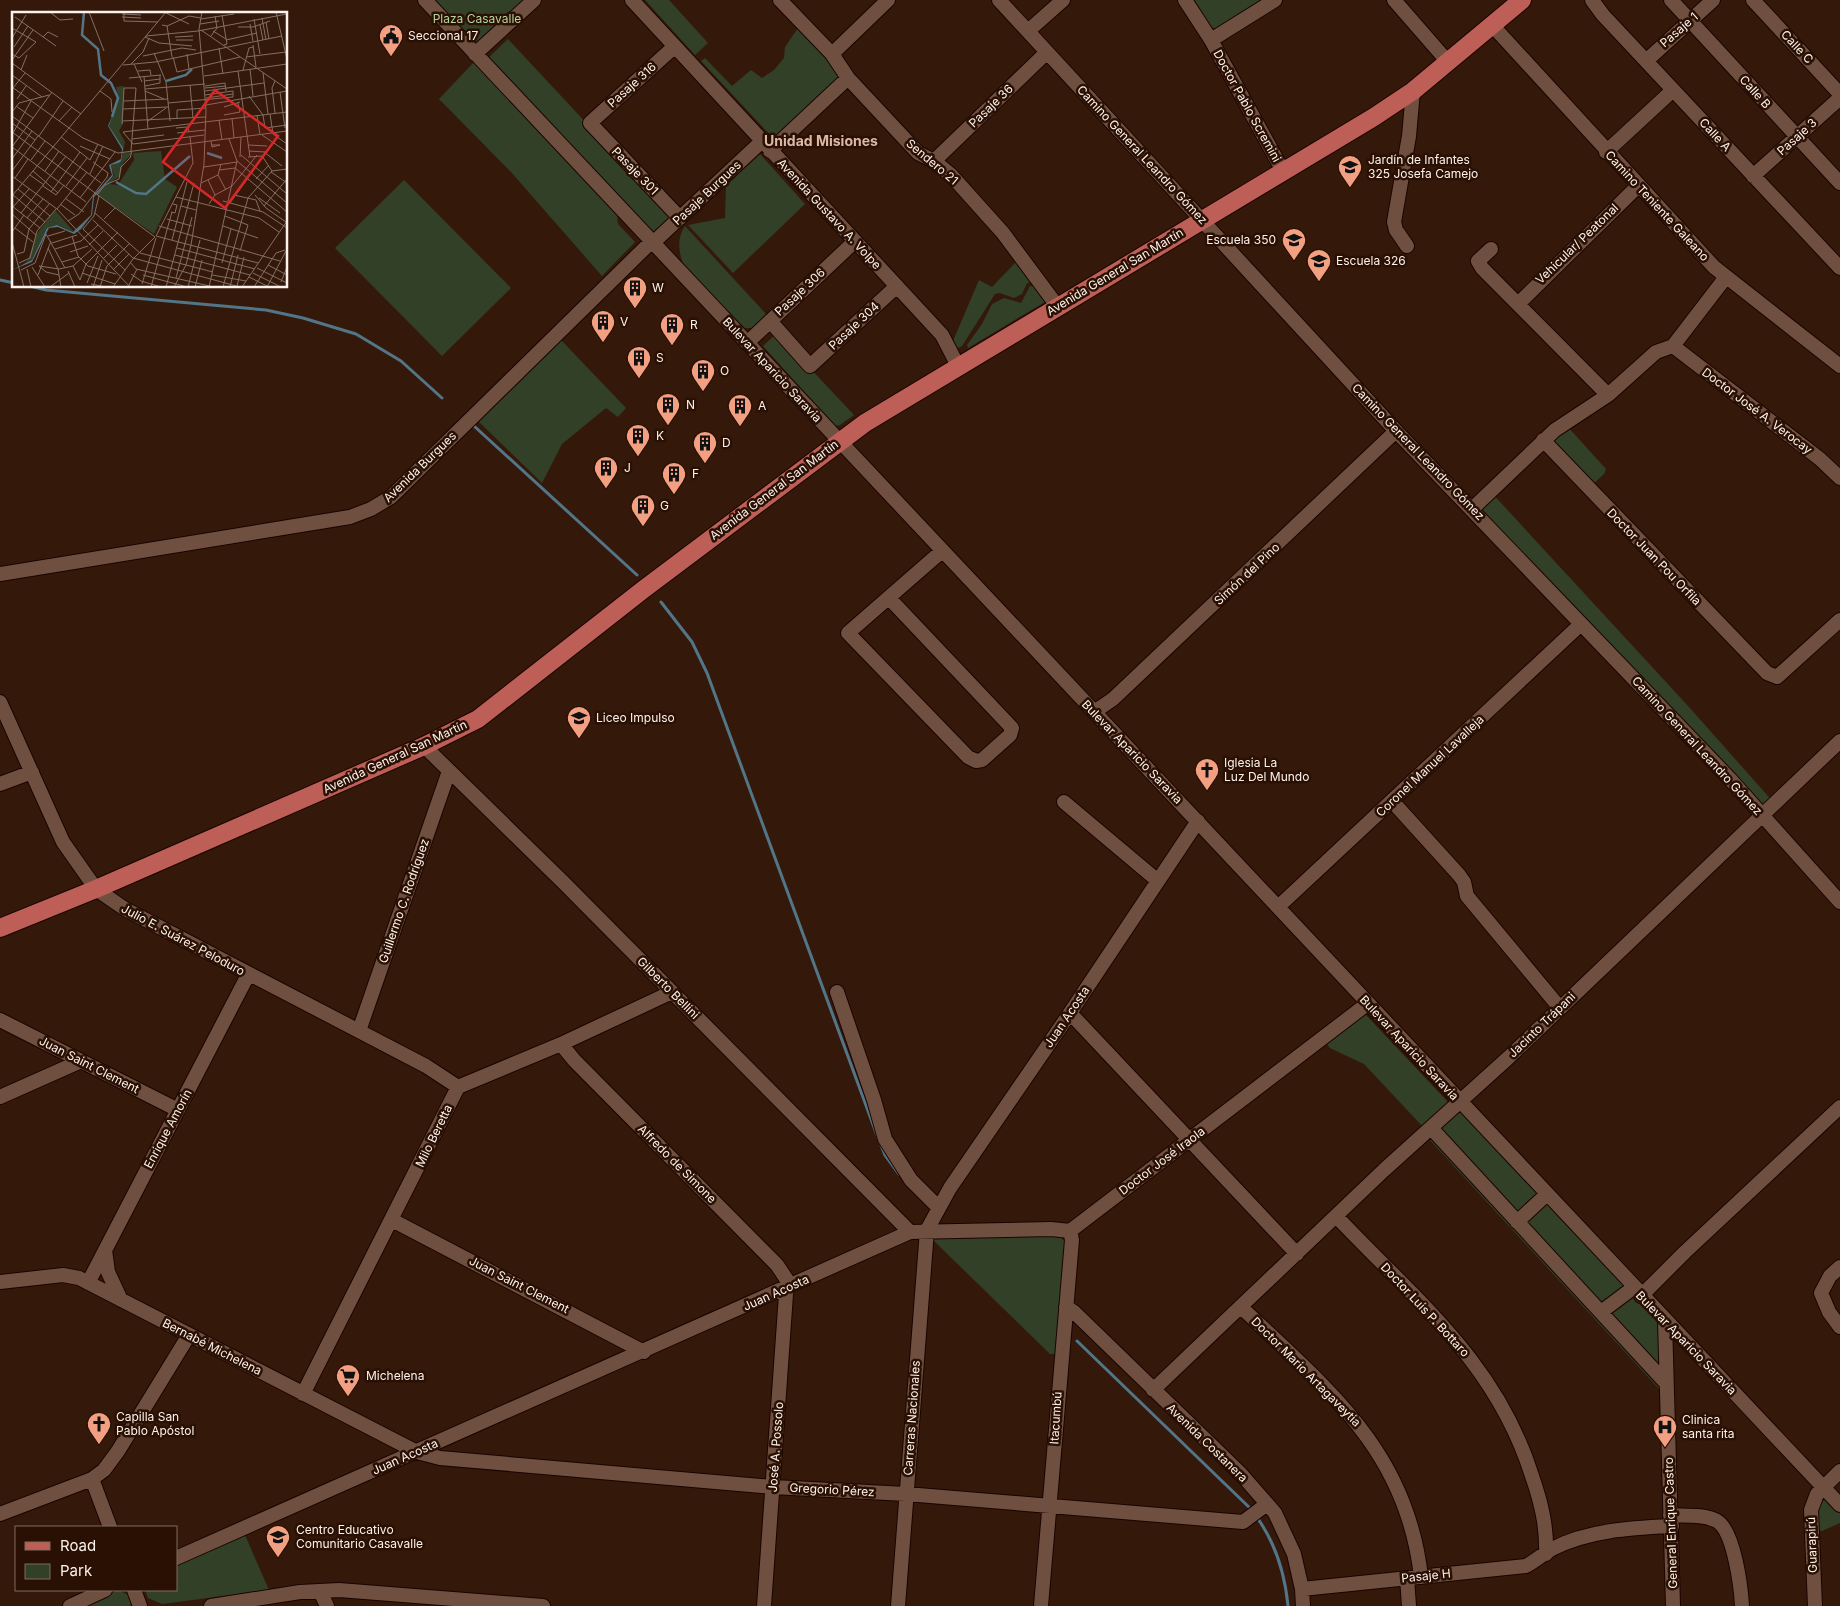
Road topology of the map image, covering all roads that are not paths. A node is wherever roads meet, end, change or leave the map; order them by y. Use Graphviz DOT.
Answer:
graph roads {
  1 [pos="425,0"];
  2 [pos="534,0"];
  3 [pos="632,0"];
  4 [pos="780,0"];
  5 [pos="888,0"];
  6 [pos="999,0"];
  7 [pos="1063,0"];
  8 [pos="1185,0"];
  9 [pos="1275,0"];
  10 [pos="1394,0"];
  11 [pos="1522,0"];
  12 [pos="1592,0"];
  13 [pos="1671,0"];
  14 [pos="1713,0"];
  15 [pos="1753,0"];
  16 [pos="1690,21"];
  17 [pos="1492,25"];
  18 [pos="1028,31"];
  19 [pos="1211,40"];
  20 [pos="674,47"];
  21 [pos="1047,52"];
  22 [pos="475,54"];
  23 [pos="832,54"];
  24 [pos="1646,61"];
  25 [pos="1448,62"];
  26 [pos="848,78"];
  27 [pos="1673,90"];
  28 [pos="1413,91"];
  29 [pos="1840,94"];
  30 [pos="1840,98"];
  31 [pos="590,123"];
  32 [pos="1796,137"];
  33 [pos="766,146"];
  34 [pos="1606,152"];
  35 [pos="934,161"];
  36 [pos="1283,171"];
  37 [pos="1753,176"];
  38 [pos="1840,184"];
  39 [pos="1638,186"];
  40 [pos="680,218"];
  41 [pos="1202,220"];
  42 [pos="651,242"];
  43 [pos="854,242"];
  44 [pos="1407,246"];
  45 [pos="1491,249"];
  46 [pos="1840,268"];
  47 [pos="1726,277"];
  48 [pos="897,286"];
  49 [pos="1518,304"];
  50 [pos="1058,306"];
  51 [pos="770,321"];
  52 [pos="746,343"];
  53 [pos="1673,346"];
  54 [pos="958,366"];
  55 [pos="1840,366"];
  56 [pos="1608,395"];
  57 [pos="1396,431"];
  58 [pos="1543,440"];
  59 [pos="839,441"];
  60 [pos="1840,478"];
  61 [pos="1472,509"];
  62 [pos="942,551"];
  63 [pos="0,574"];
  64 [pos="888,598"];
  65 [pos="1840,620"];
  66 [pos="1581,624"];
  67 [pos="0,702"];
  68 [pos="1094,712"];
  69 [pos="1840,741"];
  70 [pos="424,746"];
  71 [pos="449,771"];
  72 [pos="32,772"];
  73 [pos="0,784"];
  74 [pos="1392,801"];
  75 [pos="1064,802"];
  76 [pos="1763,816"];
  77 [pos="1198,821"];
  78 [pos="1158,881"];
  79 [pos="96,889"];
  80 [pos="1840,902"];
  81 [pos="1278,907"];
  82 [pos="0,928"];
  83 [pos="248,975"];
  84 [pos="672,992"];
  85 [pos="837,992"];
  86 [pos="1367,1004"];
  87 [pos="1560,1008"];
  88 [pos="1070,1013"];
  89 [pos="0,1020"];
  90 [pos="359,1031"];
  91 [pos="561,1044"];
  92 [pos="81,1062"];
  93 [pos="458,1087"];
  94 [pos="0,1097"];
  95 [pos="1460,1102"];
  96 [pos="1840,1107"];
  97 [pos="178,1110"];
  98 [pos="1432,1129"];
  99 [pos="1190,1140"];
  100 [pos="1547,1194"];
  101 [pos="938,1207"];
  102 [pos="1336,1216"];
  103 [pos="392,1220"];
  104 [pos="1517,1222"];
  105 [pos="927,1230"];
  106 [pos="1070,1231"];
  107 [pos="910,1232"];
  108 [pos="105,1250"];
  109 [pos="1296,1254"];
  110 [pos="1840,1268"];
  111 [pos="0,1282"];
  112 [pos="88,1283"];
  113 [pos="788,1287"];
  114 [pos="1637,1292"];
  115 [pos="121,1300"];
  116 [pos="1066,1307"];
  117 [pos="1241,1307"];
  118 [pos="1601,1312"];
  119 [pos="1665,1321"];
  120 [pos="1840,1327"];
  121 [pos="189,1335"];
  122 [pos="644,1352"];
  123 [pos="1666,1383"];
  124 [pos="1153,1390"];
  125 [pos="303,1394"];
  126 [pos="416,1452"];
  127 [pos="1840,1471"];
  128 [pos="92,1479"];
  129 [pos="773,1486"];
  130 [pos="1823,1487"];
  131 [pos="906,1494"];
  132 [pos="1268,1504"];
  133 [pos="1840,1505"];
  134 [pos="1050,1507"];
  135 [pos="0,1514"];
  136 [pos="1671,1520"];
  137 [pos="110,1526"];
  138 [pos="1546,1554"];
  139 [pos="178,1557"];
  140 [pos="1414,1577"];
  141 [pos="1302,1590"];
  142 [pos="104,1591"];
  143 [pos="134,1591"];
  144 [pos="320,1591"];
  145 [pos="70,1606"];
  146 [pos="140,1606"];
  147 [pos="211,1606"];
  148 [pos="327,1606"];
  149 [pos="543,1606"];
  150 [pos="764,1606"];
  151 [pos="898,1606"];
  152 [pos="1041,1606"];
  153 [pos="1303,1606"];
  154 [pos="1410,1606"];
  155 [pos="1673,1606"];
  156 [pos="1742,1606"];
  157 [pos="1815,1606"];
  1 -- 22 [label="street, Bulevar Aparicio Saravia"];
  2 -- 22 [label="street"];
  3 -- 20 [label="street, Avenida Gustavo A. Volpe"];
  4 -- 23 [label="street, Sendero 21"];
  5 -- 23 [label="street"];
  6 -- 18 [label="street, Camino General Leandro Gómez"];
  7 -- 18 [label="street"];
  8 -- 19 [label="street, Doctor Pablo Scremini"];
  9 -- 19 [label="street"];
  10 -- 25 [label="street"];
  11 -- 17 [label="main road, Avenida General San Martín"];
  12 -- 24 [label="street, Calle A"];
  13 -- 16 [label="street, Calle B"];
  14 -- 16 [label="street, Pasaje 1"];
  15 -- 29 [label="street, Calle C"];
  16 -- 24 [label="street, Pasaje 1"];
  16 -- 32 [label="street, Calle B"];
  17 -- 25 [label="main road, Avenida General San Martín"];
  17 -- 34 [label="street, Camino Teniente Galeano"];
  18 -- 21 [label="street, Camino General Leandro Gómez"];
  19 -- 36 [label="street, Doctor Pablo Scremini"];
  20 -- 31 [label="street, Pasaje 316"];
  20 -- 33 [label="street, Avenida Gustavo A. Volpe"];
  21 -- 35 [label="street, Pasaje 36"];
  21 -- 41 [label="street, Camino General Leandro Gómez"];
  22 -- 42 [label="street, Bulevar Aparicio Saravia"];
  23 -- 26 [label="street, Sendero 21"];
  24 -- 27 [label="street, Calle A"];
  25 -- 28 [label="main road, Avenida General San Martín"];
  26 -- 33 [label="street, Pasaje Burgues"];
  26 -- 35 [label="street, Sendero 21"];
  27 -- 34 [label="street"];
  27 -- 37 [label="street, Calle A"];
  28 -- 36 [label="main road, Avenida General San Martín"];
  28 -- 44 [label="street"];
  30 -- 32 [label="street, Pasaje 3"];
  31 -- 40 [label="street, Pasaje 301"];
  32 -- 37 [label="street, Pasaje 3"];
  32 -- 38 [label="street, Calle B"];
  33 -- 40 [label="street, Pasaje Burgues"];
  33 -- 43 [label="street, Avenida Gustavo A. Volpe"];
  34 -- 39 [label="street, Camino Teniente Galeano"];
  35 -- 50 [label="street, Sendero 21"];
  36 -- 41 [label="main road, Avenida General San Martín"];
  37 -- 46 [label="street, Calle A"];
  39 -- 47 [label="street, Camino Teniente Galeano"];
  39 -- 49 [label="street, Vehicular/ Peatonal"];
  40 -- 42 [label="street, Pasaje Burgues"];
  41 -- 50 [label="main road, Avenida General San Martín"];
  41 -- 57 [label="street, Camino General Leandro Gómez"];
  42 -- 52 [label="street, Bulevar Aparicio Saravia"];
  42 -- 63 [label="street, Avenida Burgues"];
  43 -- 48 [label="street, Avenida Gustavo A. Volpe"];
  43 -- 51 [label="street, Pasaje 306"];
  45 -- 49 [label="street"];
  47 -- 53 [label="street"];
  47 -- 55 [label="street, Camino Teniente Galeano"];
  48 -- 51 [label="street, Pasaje 304"];
  48 -- 54 [label="street, Avenida Gustavo A. Volpe"];
  49 -- 56 [label="street"];
  50 -- 54 [label="main road, Avenida General San Martín"];
  51 -- 52 [label="street, Pasaje 306"];
  52 -- 59 [label="street, Bulevar Aparicio Saravia"];
  53 -- 56 [label="street"];
  53 -- 60 [label="street, Doctor José A. Verocay"];
  54 -- 59 [label="main road, Avenida General San Martín"];
  56 -- 58 [label="street"];
  57 -- 61 [label="street, Camino General Leandro Gómez"];
  57 -- 68 [label="street, Simón del Pino"];
  58 -- 61 [label="street"];
  58 -- 65 [label="street, Doctor Juan Pou Orfila"];
  59 -- 62 [label="street, Bulevar Aparicio Saravia"];
  59 -- 70 [label="main road, Avenida General San Martín"];
  61 -- 66 [label="street, Camino General Leandro Gómez"];
  62 -- 64 [label="street"];
  62 -- 68 [label="street, Bulevar Aparicio Saravia"];
  64 -- 64 [label="street"];
  66 -- 74 [label="street, Coronel Manuel Lavalleja"];
  66 -- 76 [label="street, Camino General Leandro Gómez"];
  67 -- 72 [label="street, Julio E. Suárez Peloduro"];
  68 -- 77 [label="street, Bulevar Aparicio Saravia"];
  69 -- 76 [label="street, Jacinto Trápani"];
  70 -- 71 [label="street, Gilberto Bellini"];
  70 -- 79 [label="main road, Avenida General San Martín"];
  71 -- 84 [label="street, Gilberto Bellini"];
  71 -- 90 [label="street, Guillermo C. Rodríguez"];
  72 -- 73 [label="street"];
  72 -- 79 [label="street, Julio E. Suárez Peloduro"];
  74 -- 81 [label="street, Coronel Manuel Lavalleja"];
  74 -- 87 [label="street"];
  75 -- 78 [label="street"];
  76 -- 80 [label="street, Camino General Leandro Gómez"];
  76 -- 87 [label="street, Jacinto Trápani"];
  77 -- 78 [label="street, Juan Acosta"];
  77 -- 81 [label="street, Bulevar Aparicio Saravia"];
  78 -- 88 [label="street, Juan Acosta"];
  79 -- 82 [label="main road, Avenida General San Martín"];
  79 -- 83 [label="street, Julio E. Suárez Peloduro"];
  81 -- 86 [label="street, Bulevar Aparicio Saravia"];
  83 -- 90 [label="street, Julio E. Suárez Peloduro"];
  83 -- 97 [label="street, Enrique Amorín"];
  84 -- 91 [label="street"];
  84 -- 107 [label="street, Gilberto Bellini"];
  85 -- 101 [label="street"];
  86 -- 95 [label="street, Bulevar Aparicio Saravia"];
  86 -- 99 [label="street, Doctor José Iraola"];
  87 -- 95 [label="street, Jacinto Trápani"];
  88 -- 99 [label="street"];
  88 -- 101 [label="street, Juan Acosta"];
  89 -- 92 [label="street, Juan Saint Clement"];
  90 -- 93 [label="street, Julio E. Suárez Peloduro"];
  91 -- 93 [label="street"];
  91 -- 113 [label="street, Alfredo de Simone"];
  92 -- 94 [label="street"];
  92 -- 97 [label="street, Juan Saint Clement"];
  93 -- 103 [label="street, Milo Beretta"];
  95 -- 98 [label="street, Jacinto Trápani"];
  95 -- 100 [label="street, Bulevar Aparicio Saravia"];
  96 -- 114 [label="street"];
  97 -- 108 [label="street, Enrique Amorín"];
  98 -- 102 [label="street, Jacinto Trápani"];
  98 -- 104 [label="street"];
  99 -- 106 [label="street, Doctor José Iraola"];
  99 -- 109 [label="street"];
  100 -- 104 [label="street"];
  100 -- 114 [label="street, Bulevar Aparicio Saravia"];
  101 -- 105 [label="street, Juan Acosta"];
  102 -- 109 [label="street, Jacinto Trápani"];
  102 -- 138 [label="street, Doctor Luis P. Bottaro"];
  103 -- 122 [label="street, Juan Saint Clement"];
  103 -- 125 [label="street, Milo Beretta"];
  104 -- 118 [label="street"];
  105 -- 106 [label="street"];
  105 -- 107 [label="street, Juan Acosta"];
  105 -- 131 [label="street, Carreras Nacionales"];
  106 -- 116 [label="street, Itacumbú"];
  107 -- 113 [label="street, Juan Acosta"];
  108 -- 112 [label="street, Enrique Amorín"];
  108 -- 115 [label="street"];
  109 -- 117 [label="street, Jacinto Trápani"];
  110 -- 120 [label="street"];
  111 -- 112 [label="street, Bernabé Michelena"];
  112 -- 115 [label="street, Bernabé Michelena"];
  113 -- 122 [label="street, Juan Acosta"];
  113 -- 129 [label="street, José A. Possolo"];
  114 -- 118 [label="street"];
  114 -- 119 [label="street, Bulevar Aparicio Saravia"];
  115 -- 121 [label="street, Bernabé Michelena"];
  116 -- 124 [label="street, Avenida Costanera"];
  116 -- 134 [label="street, Itacumbú"];
  117 -- 124 [label="street, Jacinto Trápani"];
  117 -- 140 [label="street, Doctor Mario Artagaveytia"];
  118 -- 123 [label="street"];
  119 -- 123 [label="street, General Enrique Castro"];
  119 -- 130 [label="street, Bulevar Aparicio Saravia"];
  121 -- 125 [label="street, Bernabé Michelena"];
  121 -- 128 [label="street"];
  122 -- 126 [label="street, Juan Acosta"];
  123 -- 136 [label="street, General Enrique Castro"];
  124 -- 132 [label="street, Avenida Costanera"];
  125 -- 126 [label="street, Bernabé Michelena"];
  126 -- 129 [label="street, Gregorio Pérez"];
  126 -- 139 [label="street, Juan Acosta"];
  127 -- 130 [label="street, Guarapirú"];
  128 -- 135 [label="street"];
  128 -- 137 [label="street"];
  129 -- 131 [label="street, Gregorio Pérez"];
  129 -- 150 [label="street, José A. Possolo"];
  130 -- 133 [label="street, Bulevar Aparicio Saravia"];
  130 -- 157 [label="street, Guarapirú"];
  131 -- 134 [label="street, Gregorio Pérez"];
  131 -- 151 [label="street, Carreras Nacionales"];
  132 -- 134 [label="street, Gregorio Pérez"];
  132 -- 141 [label="street, Avenida Costanera"];
  134 -- 152 [label="street, Itacumbú"];
  136 -- 138 [label="street, Pasaje H"];
  136 -- 155 [label="street, General Enrique Castro"];
  136 -- 156 [label="street, Pasaje H"];
  138 -- 140 [label="street, Pasaje H"];
  140 -- 141 [label="street, Pasaje H"];
  140 -- 154 [label="street, Doctor Mario Artagaveytia"];
  141 -- 153 [label="street, Avenida Costanera"];
  142 -- 145 [label="street"];
  143 -- 146 [label="street"];
  144 -- 147 [label="street"];
  144 -- 148 [label="street"];
  144 -- 149 [label="street"];
}
